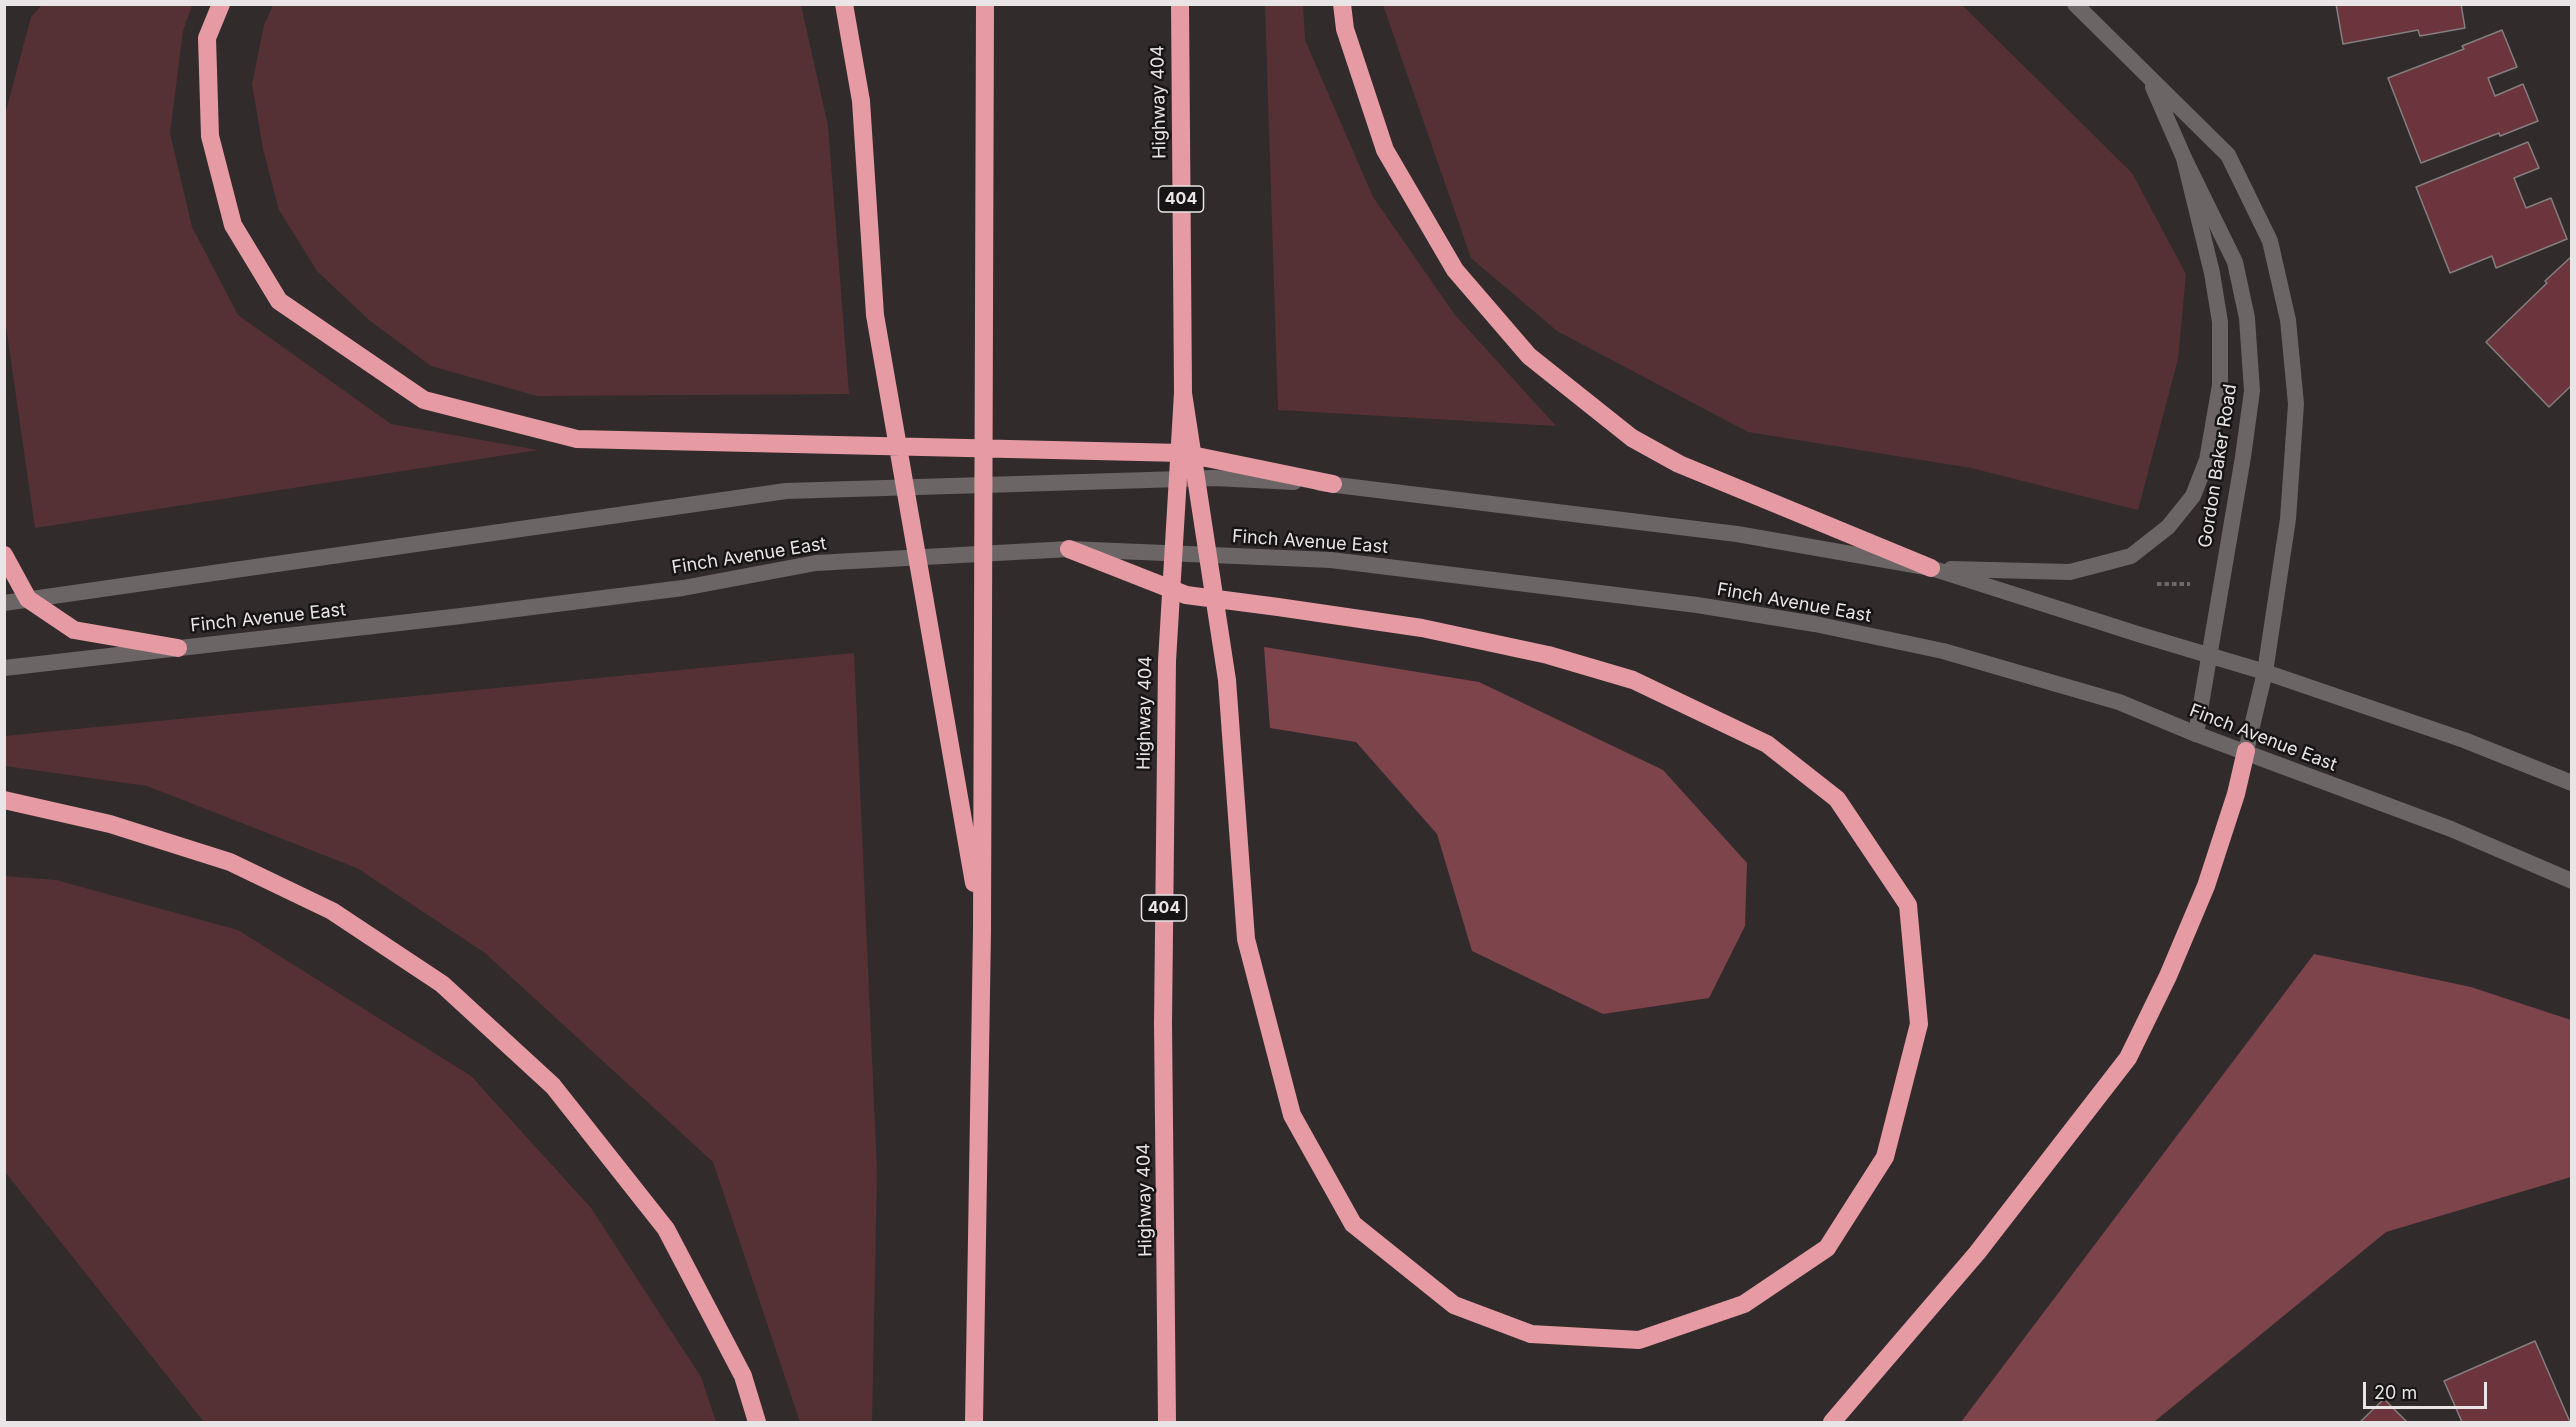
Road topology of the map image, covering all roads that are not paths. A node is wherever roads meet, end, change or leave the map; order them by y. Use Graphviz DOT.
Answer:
graph roads {
  1 [pos="221,4"];
  2 [pos="844,4"];
  3 [pos="985,4"];
  4 [pos="1180,4"];
  5 [pos="1342,4"];
  6 [pos="2074,4"];
  7 [pos="2149,78"];
  8 [pos="2184,158"];
  9 [pos="1183,393"];
  10 [pos="1333,483"];
  11 [pos="1069,549"];
  12 [pos="4,555"];
  13 [pos="1930,568"];
  14 [pos="28,599"];
  15 [pos="4,603"];
  16 [pos="178,648"];
  17 [pos="2209,654"];
  18 [pos="4,668"];
  19 [pos="2265,672"];
  20 [pos="2196,734"];
  21 [pos="2246,751"];
  22 [pos="2571,783"];
  23 [pos="4,800"];
  24 [pos="2571,881"];
  25 [pos="982,931"];
  26 [pos="757,1422"];
  27 [pos="974,1422"];
  28 [pos="1167,1422"];
  29 [pos="1832,1422"];
  1 -- 10 [label="highway"];
  2 -- 25 [label="highway"];
  3 -- 25 [label="highway"];
  4 -- 9 [label="highway, Highway 404 / 404"];
  5 -- 13 [label="highway"];
  6 -- 7 [label="main road, Gordon Baker Road"];
  7 -- 8 [label="main road, Gordon Baker Road"];
  7 -- 19 [label="main road, Gordon Baker Road"];
  8 -- 13 [label="main road"];
  8 -- 17 [label="main road, Gordon Baker Road"];
  9 -- 11 [label="highway"];
  9 -- 28 [label="highway, Highway 404 / 404"];
  10 -- 13 [label="main road"];
  10 -- 14 [label="main road"];
  11 -- 16 [label="main road, Finch Avenue East"];
  11 -- 20 [label="main road, Finch Avenue East"];
  12 -- 14 [label="highway"];
  13 -- 17 [label="main road"];
  14 -- 15 [label="main road"];
  14 -- 16 [label="highway"];
  16 -- 18 [label="main road, Finch Avenue East"];
  17 -- 19 [label="main road"];
  17 -- 20 [label="main road, Gordon Baker Road"];
  19 -- 21 [label="main road, Gordon Baker Road"];
  19 -- 22 [label="main road"];
  20 -- 21 [label="main road, Finch Avenue East"];
  21 -- 24 [label="main road, Finch Avenue East"];
  21 -- 29 [label="highway"];
  23 -- 26 [label="highway"];
  25 -- 27 [label="highway"];
}
